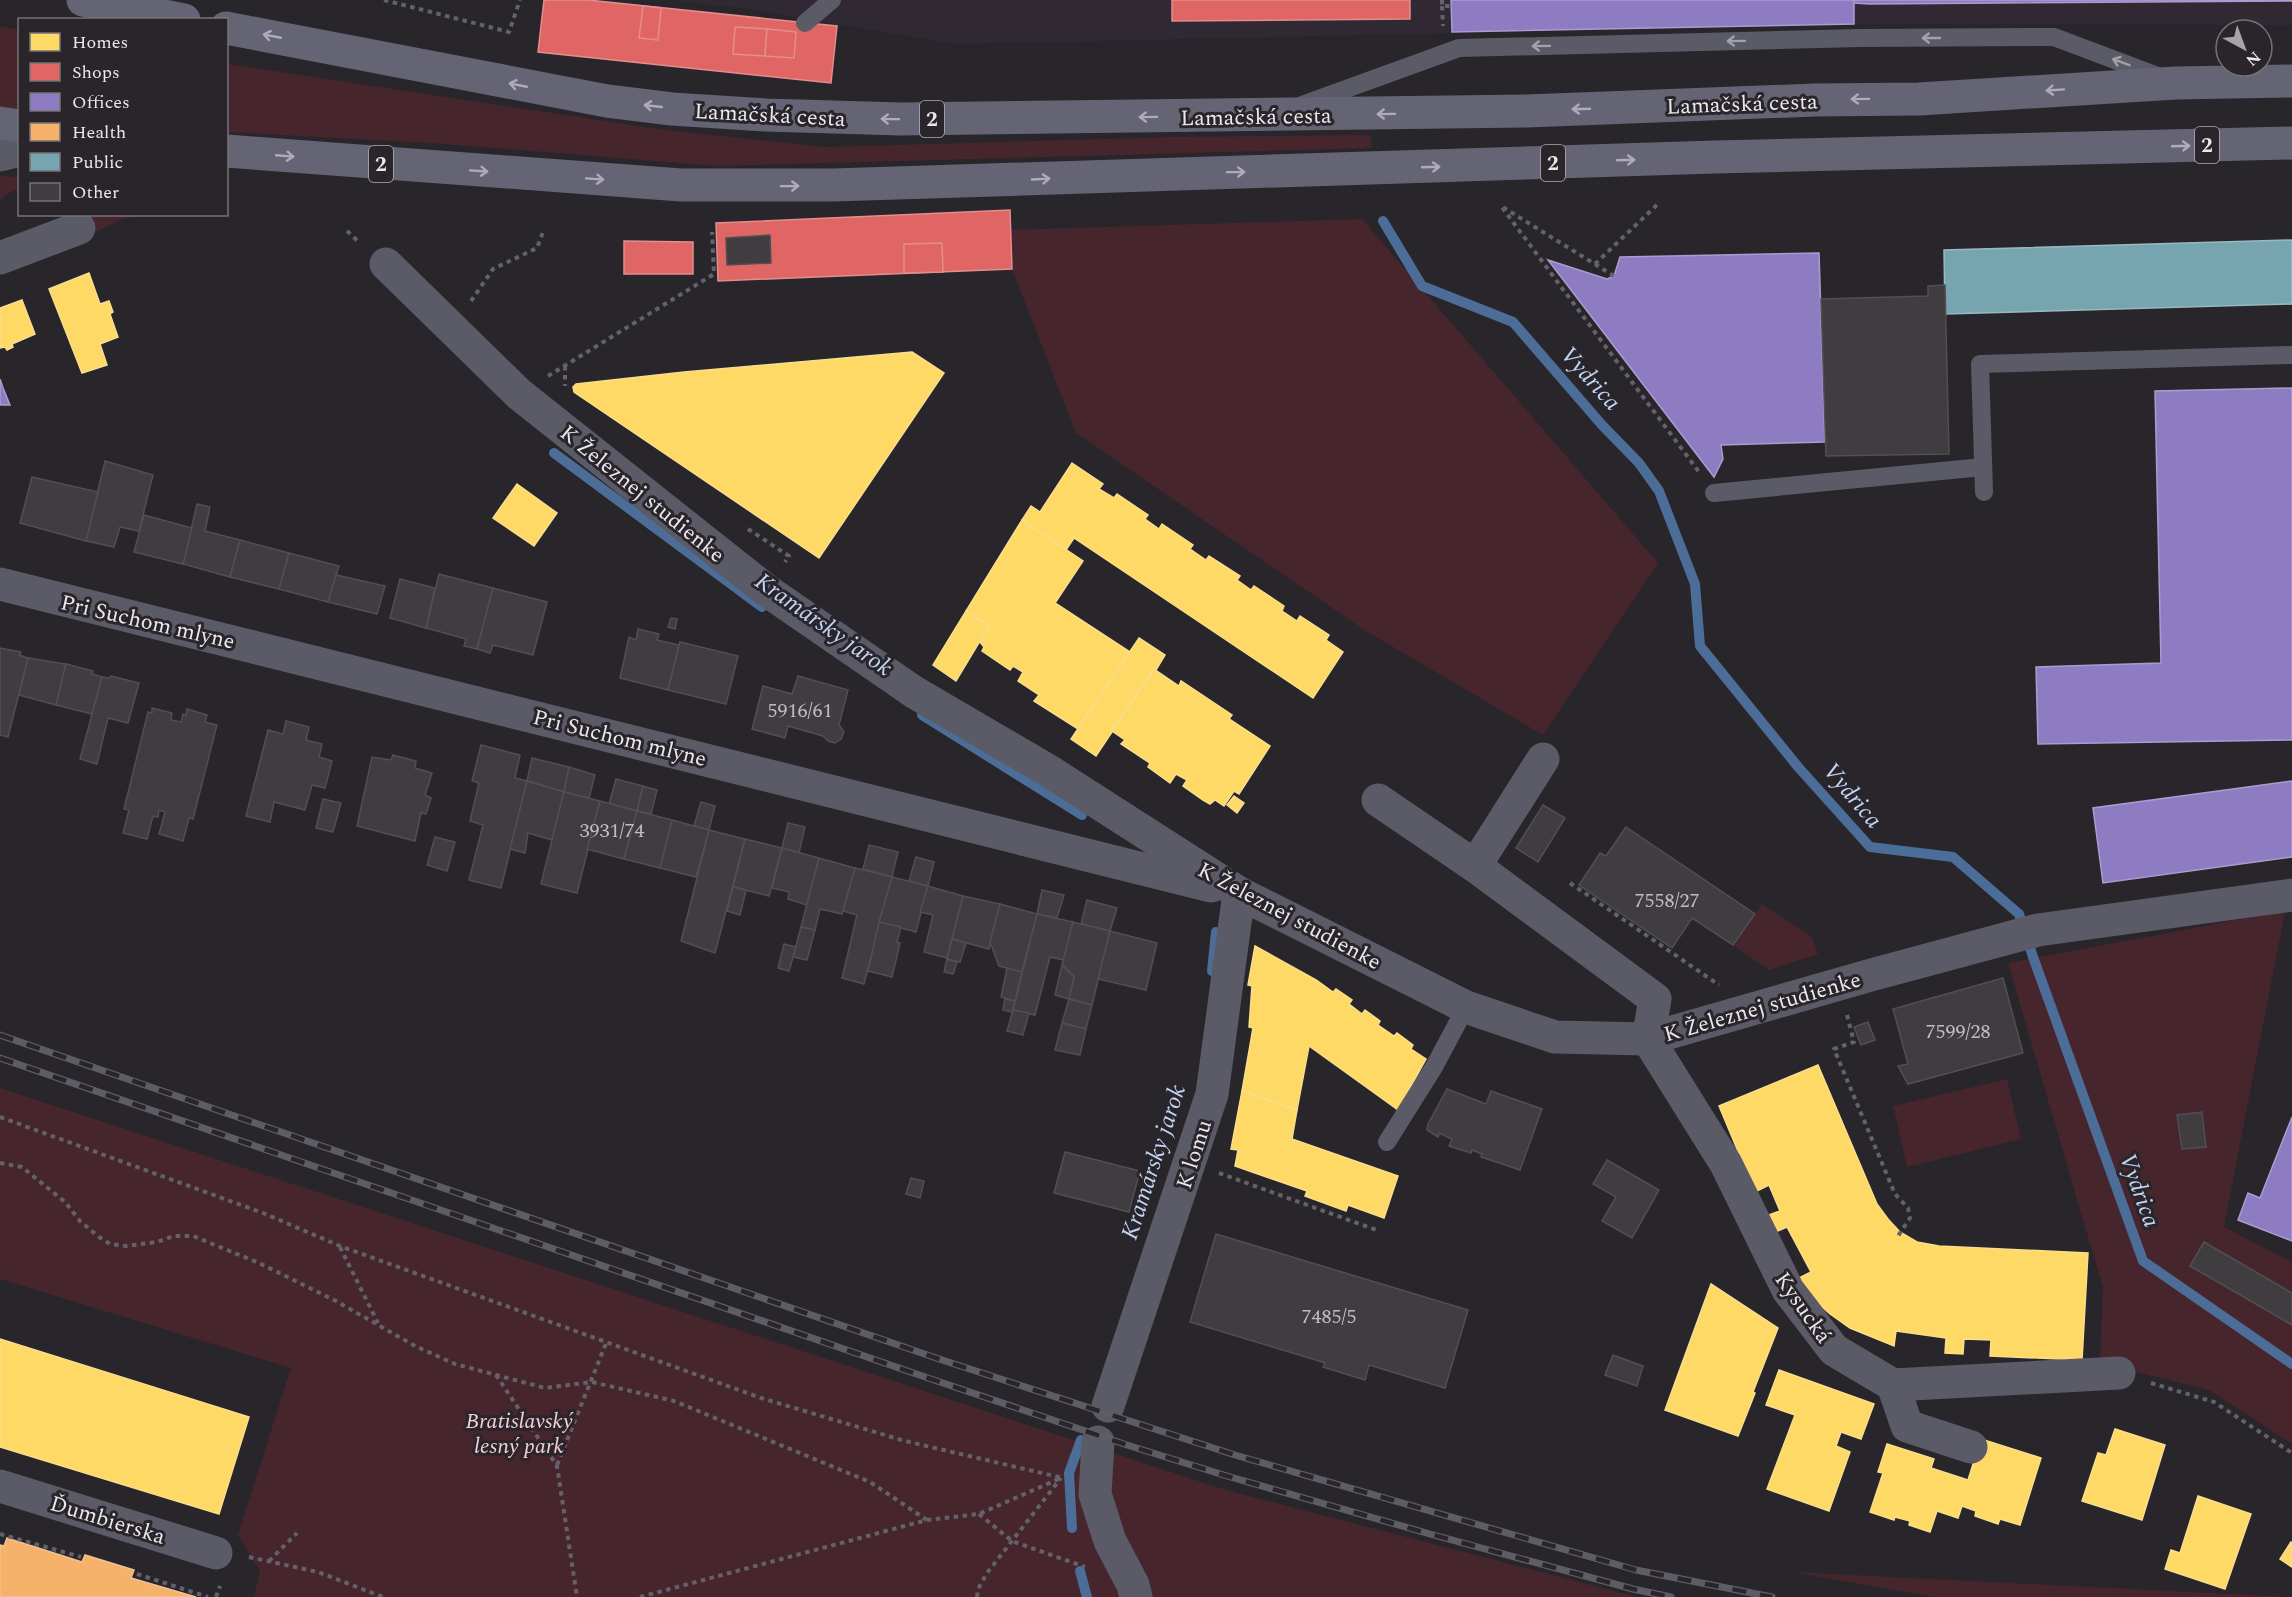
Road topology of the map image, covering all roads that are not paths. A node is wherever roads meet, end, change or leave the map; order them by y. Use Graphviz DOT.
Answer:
graph roads {
  1 [pos="82,0"];
  2 [pos="832,0"];
  3 [pos="174,18"];
  4 [pos="805,23"];
  5 [pos="228,28"];
  6 [pos="2292,81"];
  7 [pos="2176,83"];
  8 [pos="1271,116"];
  9 [pos="0,123"];
  10 [pos="18,126"];
  11 [pos="2292,143"];
  12 [pos="18,150"];
  13 [pos="228,151"];
  14 [pos="0,154"];
  15 [pos="79,228"];
  16 [pos="0,258"];
  17 [pos="386,264"];
  18 [pos="2292,355"];
  19 [pos="1983,467"];
  20 [pos="1984,492"];
  21 [pos="1714,493"];
  22 [pos="0,584"];
  23 [pos="1544,759"];
  24 [pos="1378,800"];
  25 [pos="1475,866"];
  26 [pos="1239,892"];
  27 [pos="2292,895"];
  28 [pos="1466,1007"];
  29 [pos="1648,1039"];
  30 [pos="1387,1142"];
  31 [pos="2119,1373"];
  32 [pos="1893,1385"];
  33 [pos="1108,1407"];
  34 [pos="1098,1442"];
  35 [pos="1971,1447"];
  36 [pos="0,1486"];
  37 [pos="216,1553"];
  38 [pos="1134,1591"];
  1 -- 3 [label="main road"];
  2 -- 4 [label="lane"];
  8 -- 5 [label="main road, Lamačská cesta / 2, one-way"];
  6 -- 7 [label="main road, Lamačská cesta / 2"];
  7 -- 8 [label="main road, Lamačská cesta / 2, one-way"];
  7 -- 8 [label="lane, one-way"];
  9 -- 10 [label="main road"];
  13 -- 11 [label="main road, 2, one-way"];
  12 -- 14 [label="street"];
  15 -- 16 [label="street"];
  17 -- 26 [label="street, K Železnej studienke"];
  18 -- 19 [label="lane"];
  19 -- 20 [label="lane"];
  19 -- 21 [label="lane"];
  22 -- 26 [label="street, Pri Suchom mlyne"];
  23 -- 25 [label="street"];
  24 -- 25 [label="street"];
  25 -- 29 [label="street"];
  26 -- 28 [label="street, K Železnej studienke"];
  26 -- 33 [label="street, K lomu"];
  27 -- 29 [label="street, K Železnej studienke"];
  28 -- 29 [label="street, K Železnej studienke"];
  28 -- 30 [label="lane"];
  29 -- 32 [label="street, Kysucká"];
  31 -- 32 [label="street"];
  32 -- 35 [label="street"];
  34 -- 38 [label="street"];
  36 -- 37 [label="street, Ďumbierska"];
}
